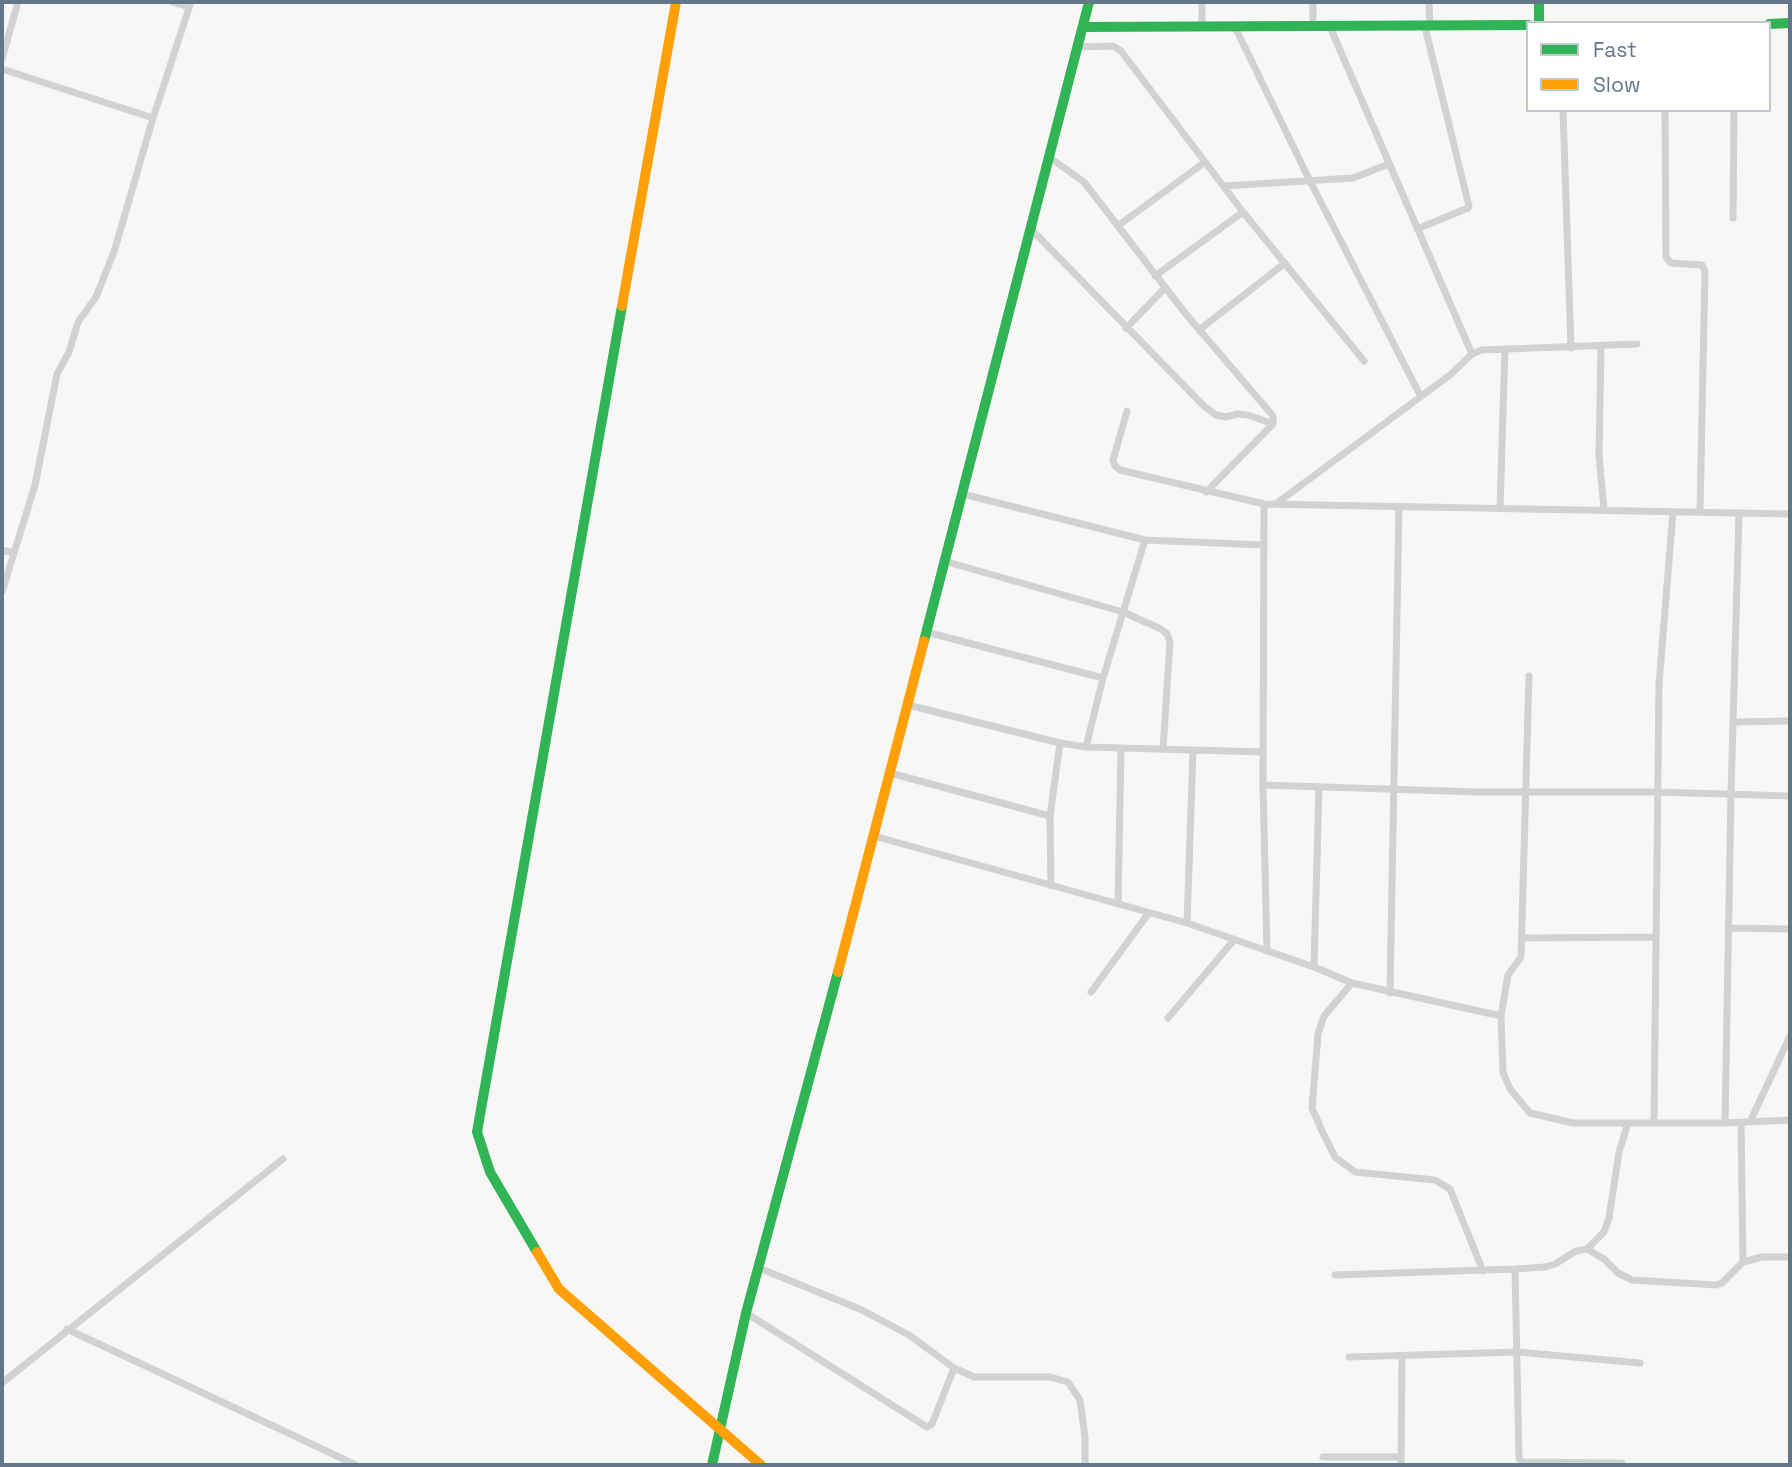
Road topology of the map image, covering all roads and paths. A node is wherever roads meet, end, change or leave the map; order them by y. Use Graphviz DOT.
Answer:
graph roads {
  1 [pos="18,2"];
  2 [pos="172,2"];
  3 [pos="676,2"];
  4 [pos="1089,2"];
  5 [pos="1202,2"];
  6 [pos="1313,2"];
  7 [pos="1429,2"];
  8 [pos="1539,2"];
  9 [pos="190,5"];
  10 [pos="1539,21"];
  11 [pos="1771,23"];
  12 [pos="1790,23"];
  13 [pos="1526,25"];
  14 [pos="1202,26"];
  15 [pos="1083,27"];
  16 [pos="1236,27"];
  17 [pos="1313,27"];
  18 [pos="1330,27"];
  19 [pos="1428,27"];
  20 [pos="6,28"];
  21 [pos="1077,47"];
  22 [pos="2,59"];
  23 [pos="2,69"];
  24 [pos="1563,112"];
  25 [pos="1665,112"];
  26 [pos="1734,112"];
  27 [pos="153,118"];
  28 [pos="1049,157"];
  29 [pos="1205,162"];
  30 [pos="1389,164"];
  31 [pos="1311,181"];
  32 [pos="1224,186"];
  33 [pos="1243,212"];
  34 [pos="1733,218"];
  35 [pos="1119,225"];
  36 [pos="1030,228"];
  37 [pos="1417,229"];
  38 [pos="1284,263"];
  39 [pos="1155,276"];
  40 [pos="1165,288"];
  41 [pos="1126,328"];
  42 [pos="1199,330"];
  43 [pos="1637,344"];
  44 [pos="1601,346"];
  45 [pos="1571,348"];
  46 [pos="1504,349"];
  47 [pos="1472,355"];
  48 [pos="1364,361"];
  49 [pos="1420,395"];
  50 [pos="1127,411"];
  51 [pos="1273,424"];
  52 [pos="1206,492"];
  53 [pos="963,494"];
  54 [pos="1277,503"];
  55 [pos="1264,504"];
  56 [pos="1399,506"];
  57 [pos="1500,508"];
  58 [pos="1604,509"];
  59 [pos="1674,512"];
  60 [pos="1700,512"];
  61 [pos="1739,513"];
  62 [pos="1790,514"];
  63 [pos="1145,540"];
  64 [pos="1263,545"];
  65 [pos="2,550"];
  66 [pos="14,553"];
  67 [pos="944,561"];
  68 [pos="2,592"];
  69 [pos="1123,612"];
  70 [pos="926,632"];
  71 [pos="1529,676"];
  72 [pos="1103,678"];
  73 [pos="908,705"];
  74 [pos="1733,722"];
  75 [pos="1790,722"];
  76 [pos="1060,743"];
  77 [pos="1086,747"];
  78 [pos="1121,749"];
  79 [pos="1163,749"];
  80 [pos="1193,751"];
  81 [pos="1263,752"];
  82 [pos="890,773"];
  83 [pos="1263,785"];
  84 [pos="1319,787"];
  85 [pos="1395,790"];
  86 [pos="1657,792"];
  87 [pos="1525,793"];
  88 [pos="1731,794"];
  89 [pos="1790,796"];
  90 [pos="1051,816"];
  91 [pos="874,836"];
  92 [pos="1051,886"];
  93 [pos="1118,904"];
  94 [pos="1148,914"];
  95 [pos="1187,923"];
  96 [pos="1730,928"];
  97 [pos="1790,929"];
  98 [pos="1655,937"];
  99 [pos="1522,938"];
  100 [pos="1234,940"];
  101 [pos="1267,951"];
  102 [pos="1314,967"];
  103 [pos="1352,983"];
  104 [pos="1091,992"];
  105 [pos="1390,992"];
  106 [pos="1168,1017"];
  107 [pos="1501,1017"];
  108 [pos="1790,1036"];
  109 [pos="1790,1120"];
  110 [pos="1741,1122"];
  111 [pos="1750,1122"];
  112 [pos="1628,1123"];
  113 [pos="1726,1123"];
  114 [pos="1654,1124"];
  115 [pos="284,1159"];
  116 [pos="1587,1249"];
  117 [pos="1790,1257"];
  118 [pos="1743,1262"];
  119 [pos="760,1268"];
  120 [pos="1515,1269"];
  121 [pos="1483,1270"];
  122 [pos="1335,1275"];
  123 [pos="746,1313"];
  124 [pos="67,1329"];
  125 [pos="1517,1352"];
  126 [pos="1349,1357"];
  127 [pos="1402,1357"];
  128 [pos="1640,1363"];
  129 [pos="954,1368"];
  130 [pos="2,1383"];
  131 [pos="721,1429"];
  132 [pos="1322,1457"];
  133 [pos="1401,1461"];
  134 [pos="1622,1464"];
  135 [pos="356,1465"];
  136 [pos="712,1465"];
  137 [pos="761,1465"];
  138 [pos="1085,1465"];
  1 -- 20 [label="street"];
  2 -- 9 [label="street"];
  3 -- 131 [label="street"];
  4 -- 15 [label="street"];
  5 -- 14 [label="street"];
  6 -- 17 [label="street"];
  7 -- 19 [label="street"];
  8 -- 10 [label="street"];
  9 -- 27 [label="street"];
  11 -- 12 [label="street"];
  13 -- 19 [label="street"];
  14 -- 15 [label="street"];
  14 -- 16 [label="street"];
  15 -- 21 [label="street"];
  16 -- 17 [label="street"];
  16 -- 31 [label="street"];
  17 -- 18 [label="street"];
  18 -- 19 [label="street"];
  18 -- 30 [label="street"];
  19 -- 37 [label="street"];
  20 -- 22 [label="street"];
  21 -- 28 [label="street"];
  21 -- 29 [label="street"];
  23 -- 27 [label="street"];
  24 -- 45 [label="street"];
  25 -- 60 [label="street"];
  26 -- 34 [label="street"];
  27 -- 66 [label="street"];
  28 -- 35 [label="street"];
  28 -- 36 [label="street"];
  29 -- 32 [label="street"];
  29 -- 35 [label="street"];
  30 -- 31 [label="street"];
  30 -- 37 [label="street"];
  31 -- 32 [label="street"];
  31 -- 49 [label="street"];
  32 -- 33 [label="street"];
  33 -- 38 [label="street"];
  33 -- 39 [label="street"];
  35 -- 39 [label="street"];
  36 -- 41 [label="street"];
  36 -- 53 [label="street"];
  37 -- 47 [label="street"];
  38 -- 42 [label="street"];
  38 -- 48 [label="street"];
  39 -- 40 [label="street"];
  40 -- 41 [label="street"];
  40 -- 42 [label="street"];
  41 -- 51 [label="street"];
  42 -- 51 [label="street"];
  43 -- 44 [label="street"];
  44 -- 45 [label="street"];
  44 -- 58 [label="street"];
  45 -- 46 [label="street"];
  46 -- 47 [label="street"];
  46 -- 57 [label="street"];
  47 -- 49 [label="street"];
  49 -- 54 [label="street"];
  50 -- 52 [label="street"];
  51 -- 52 [label="street"];
  52 -- 55 [label="street"];
  53 -- 63 [label="street"];
  53 -- 67 [label="street"];
  54 -- 55 [label="street"];
  54 -- 56 [label="street"];
  55 -- 64 [label="street"];
  56 -- 57 [label="street"];
  56 -- 85 [label="street"];
  57 -- 58 [label="street"];
  58 -- 59 [label="street"];
  59 -- 60 [label="street"];
  59 -- 86 [label="street"];
  60 -- 61 [label="street"];
  61 -- 62 [label="street"];
  61 -- 74 [label="street"];
  63 -- 64 [label="street"];
  63 -- 69 [label="street"];
  64 -- 81 [label="street"];
  65 -- 66 [label="street"];
  66 -- 68 [label="street"];
  67 -- 69 [label="street"];
  67 -- 70 [label="street"];
  69 -- 72 [label="street"];
  69 -- 79 [label="street"];
  70 -- 72 [label="street"];
  70 -- 73 [label="street"];
  71 -- 87 [label="street"];
  72 -- 77 [label="street"];
  73 -- 76 [label="street"];
  73 -- 82 [label="street"];
  74 -- 75 [label="street"];
  74 -- 88 [label="street"];
  76 -- 77 [label="street"];
  76 -- 90 [label="street"];
  77 -- 78 [label="street"];
  78 -- 79 [label="street"];
  78 -- 93 [label="street"];
  79 -- 80 [label="street"];
  80 -- 81 [label="street"];
  80 -- 95 [label="street"];
  81 -- 83 [label="street"];
  82 -- 90 [label="street"];
  82 -- 91 [label="street"];
  83 -- 84 [label="street"];
  83 -- 101 [label="street"];
  84 -- 85 [label="street"];
  84 -- 102 [label="street"];
  85 -- 87 [label="street"];
  85 -- 105 [label="street"];
  86 -- 87 [label="street"];
  86 -- 88 [label="street"];
  86 -- 98 [label="street"];
  87 -- 99 [label="street"];
  88 -- 89 [label="street"];
  88 -- 96 [label="street"];
  90 -- 92 [label="street"];
  91 -- 92 [label="street"];
  91 -- 119 [label="street"];
  92 -- 93 [label="street"];
  93 -- 94 [label="street"];
  94 -- 95 [label="street"];
  94 -- 104 [label="street"];
  95 -- 100 [label="street"];
  96 -- 97 [label="street"];
  96 -- 113 [label="street"];
  98 -- 99 [label="street"];
  98 -- 114 [label="street"];
  99 -- 107 [label="street"];
  100 -- 101 [label="street"];
  100 -- 106 [label="street"];
  101 -- 102 [label="street"];
  102 -- 103 [label="street"];
  103 -- 105 [label="street"];
  103 -- 121 [label="street"];
  105 -- 107 [label="street"];
  107 -- 112 [label="street"];
  108 -- 111 [label="street"];
  109 -- 111 [label="street"];
  110 -- 111 [label="street"];
  110 -- 113 [label="street"];
  110 -- 118 [label="street"];
  112 -- 114 [label="street"];
  112 -- 116 [label="street"];
  113 -- 114 [label="street"];
  115 -- 124 [label="street"];
  116 -- 118 [label="street"];
  116 -- 120 [label="street"];
  117 -- 118 [label="street"];
  119 -- 123 [label="street"];
  119 -- 129 [label="street"];
  120 -- 121 [label="street"];
  120 -- 125 [label="street"];
  121 -- 122 [label="street"];
  123 -- 129 [label="street"];
  123 -- 131 [label="street"];
  124 -- 130 [label="street"];
  124 -- 135 [label="street"];
  125 -- 127 [label="street"];
  125 -- 128 [label="street"];
  125 -- 134 [label="street"];
  126 -- 127 [label="street"];
  127 -- 133 [label="street"];
  129 -- 138 [label="street"];
  131 -- 136 [label="street"];
  131 -- 137 [label="street"];
  132 -- 133 [label="street"];
}
